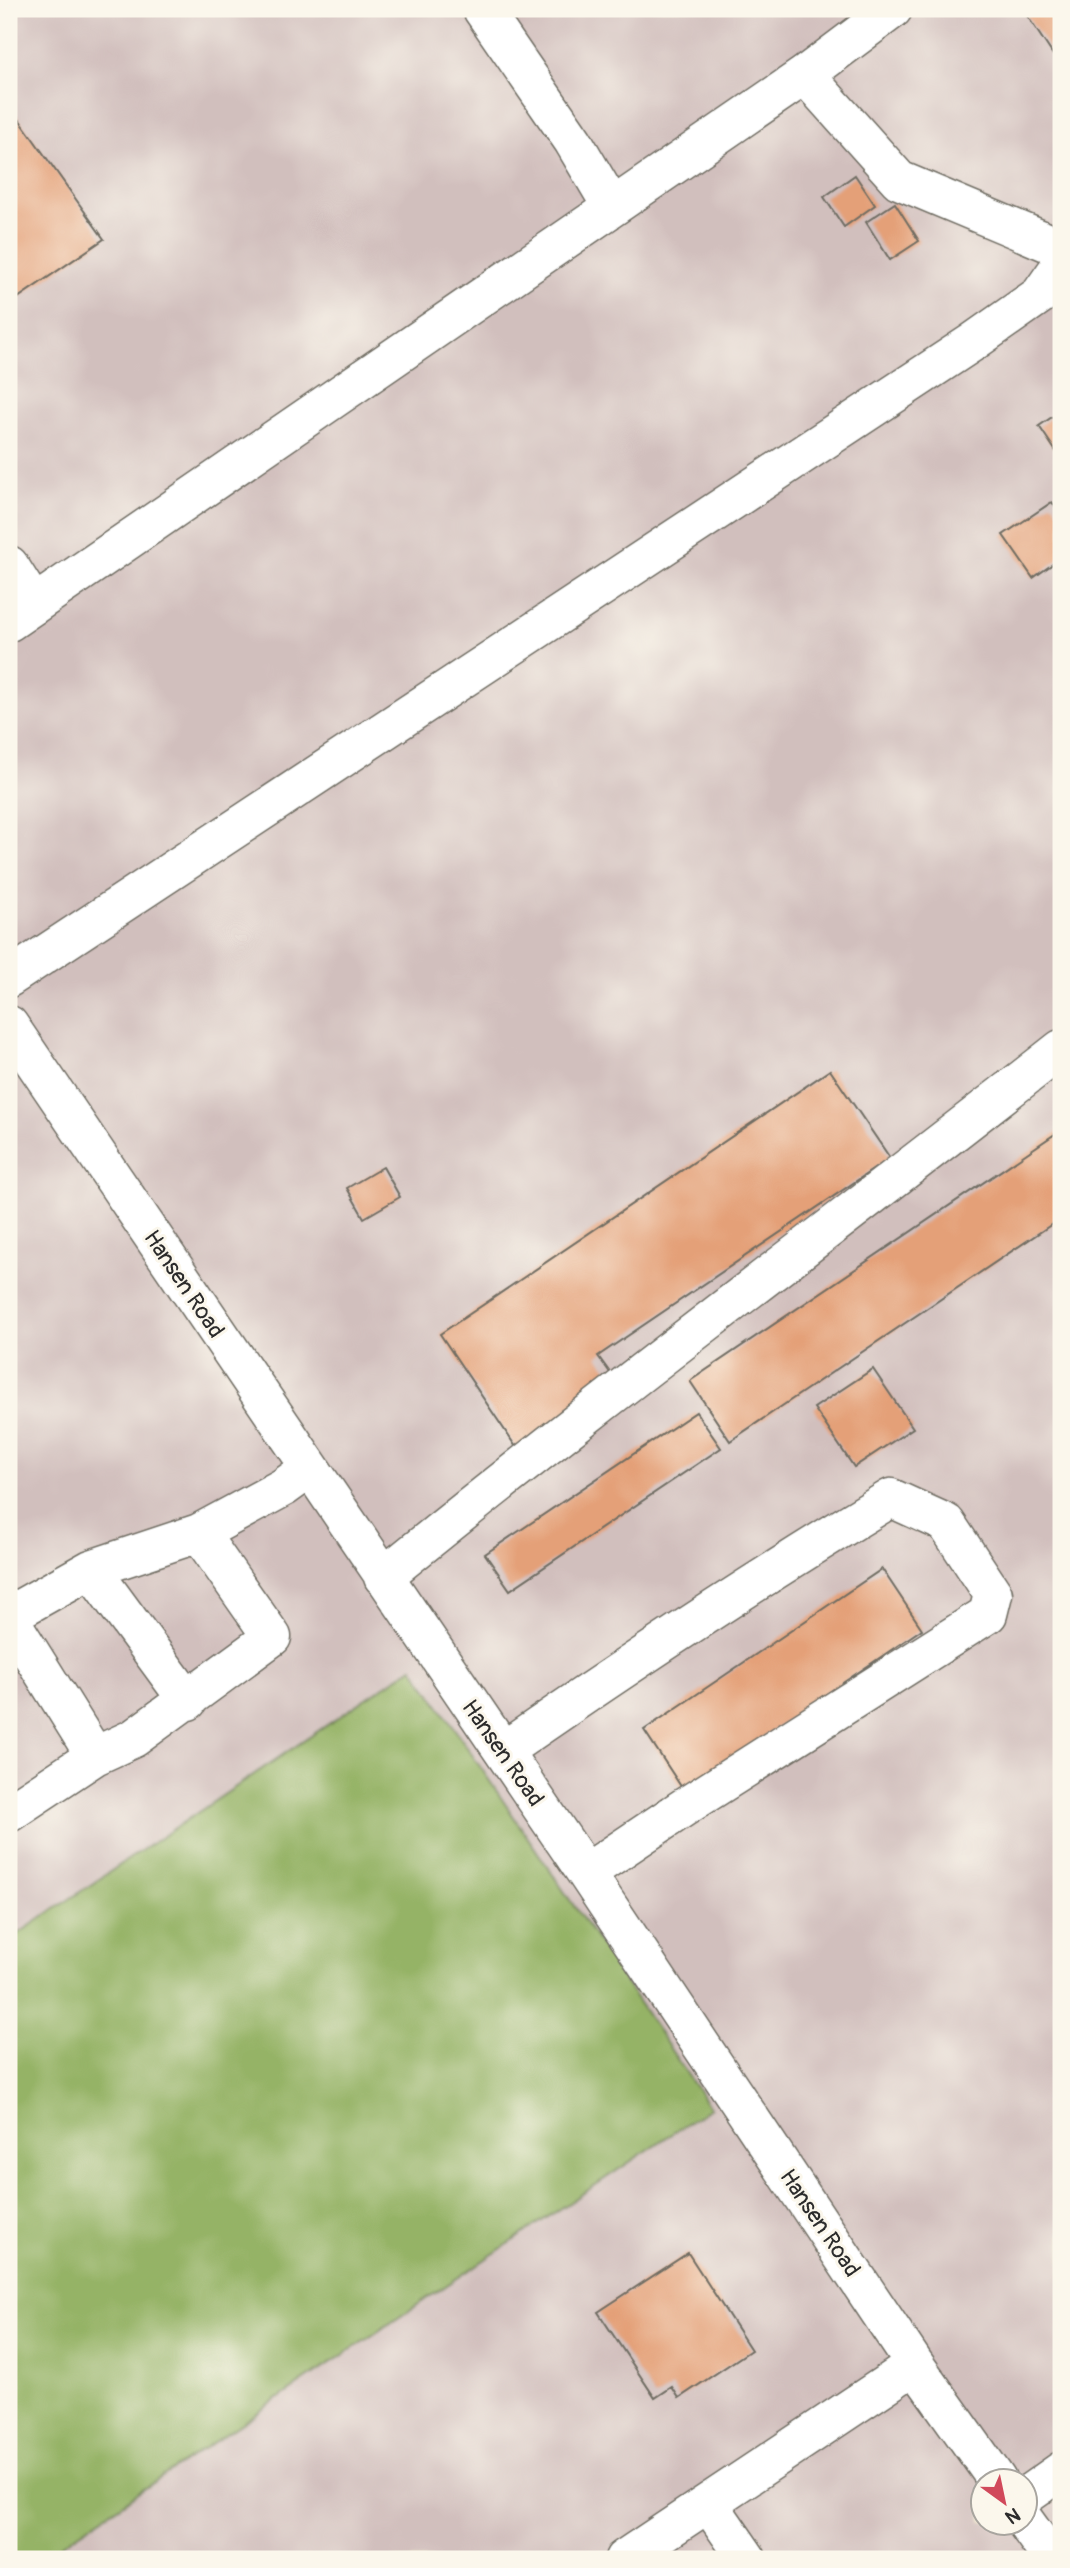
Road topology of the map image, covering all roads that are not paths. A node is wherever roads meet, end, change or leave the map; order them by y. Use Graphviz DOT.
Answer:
graph roads {
  1 [pos="482,9"];
  2 [pos="893,9"];
  3 [pos="805,75"];
  4 [pos="612,207"];
  5 [pos="1061,248"];
  6 [pos="1061,264"];
  7 [pos="9,565"];
  8 [pos="21,612"];
  9 [pos="9,978"];
  10 [pos="9,1026"];
  11 [pos="1061,1049"];
  12 [pos="309,1469"];
  13 [pos="199,1533"];
  14 [pos="91,1569"];
  15 [pos="383,1577"];
  16 [pos="9,1617"];
  17 [pos="188,1701"];
  18 [pos="503,1751"];
  19 [pos="95,1756"];
  20 [pos="9,1812"];
  21 [pos="586,1873"];
  22 [pos="915,2365"];
  23 [pos="987,2466"];
  24 [pos="1061,2471"];
  25 [pos="1038,2487"];
  26 [pos="709,2504"];
  27 [pos="1035,2536"];
  28 [pos="624,2559"];
  29 [pos="747,2559"];
  30 [pos="1052,2559"];
  1 -- 4 [label="street"];
  2 -- 3 [label="street"];
  3 -- 4 [label="street"];
  3 -- 5 [label="street"];
  4 -- 8 [label="street"];
  6 -- 9 [label="street"];
  7 -- 8 [label="street"];
  10 -- 12 [label="street, Hansen Road"];
  11 -- 15 [label="street"];
  12 -- 13 [label="street"];
  12 -- 15 [label="street, Hansen Road"];
  13 -- 14 [label="street"];
  13 -- 17 [label="street"];
  14 -- 16 [label="street"];
  14 -- 17 [label="street"];
  15 -- 18 [label="street, Hansen Road"];
  16 -- 19 [label="street"];
  17 -- 19 [label="street"];
  18 -- 21 [label="street, Hansen Road"];
  18 -- 21 [label="street"];
  19 -- 20 [label="street"];
  21 -- 22 [label="street, Hansen Road"];
  22 -- 23 [label="street, Hansen Road"];
  22 -- 26 [label="street"];
  24 -- 25 [label="street"];
  26 -- 28 [label="street"];
  26 -- 29 [label="street"];
  27 -- 30 [label="street"];
}
